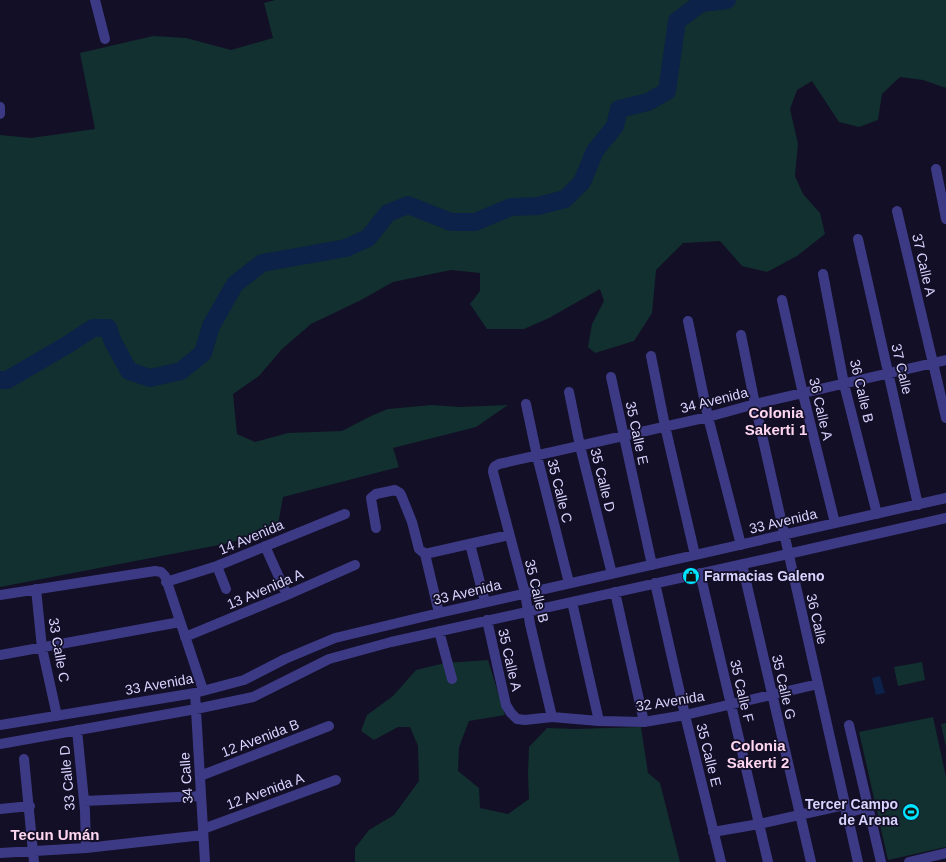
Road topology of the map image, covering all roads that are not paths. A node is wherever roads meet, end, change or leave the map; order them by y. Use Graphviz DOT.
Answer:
graph roads {
  1 [pos="95,0"];
  2 [pos="105,39"];
  3 [pos="0,107"];
  4 [pos="0,114"];
  5 [pos="936,169"];
  6 [pos="897,211"];
  7 [pos="946,219"];
  8 [pos="858,240"];
  9 [pos="823,274"];
  10 [pos="782,300"];
  11 [pos="688,320"];
  12 [pos="741,335"];
  13 [pos="651,356"];
  14 [pos="946,360"];
  15 [pos="933,364"];
  16 [pos="888,374"];
  17 [pos="611,377"];
  18 [pos="844,384"];
  19 [pos="570,392"];
  20 [pos="803,394"];
  21 [pos="526,404"];
  22 [pos="755,404"];
  23 [pos="708,417"];
  24 [pos="946,418"];
  25 [pos="665,426"];
  26 [pos="623,435"];
  27 [pos="580,446"];
  28 [pos="537,456"];
  29 [pos="493,472"];
  30 [pos="946,498"];
  31 [pos="918,505"];
  32 [pos="345,514"];
  33 [pos="877,514"];
  34 [pos="946,518"];
  35 [pos="835,524"];
  36 [pos="376,528"];
  37 [pos="508,535"];
  38 [pos="784,535"];
  39 [pos="470,544"];
  40 [pos="741,545"];
  41 [pos="265,546"];
  42 [pos="424,554"];
  43 [pos="695,554"];
  44 [pos="788,554"];
  45 [pos="742,564"];
  46 [pos="355,565"];
  47 [pos="652,565"];
  48 [pos="217,566"];
  49 [pos="700,573"];
  50 [pos="612,574"];
  51 [pos="166,582"];
  52 [pos="569,583"];
  53 [pos="656,583"];
  54 [pos="36,589"];
  55 [pos="226,589"];
  56 [pos="615,592"];
  57 [pos="525,593"];
  58 [pos="0,595"];
  59 [pos="287,595"];
  60 [pos="485,602"];
  61 [pos="572,602"];
  62 [pos="528,611"];
  63 [pos="439,613"];
  64 [pos="487,620"];
  65 [pos="180,622"];
  66 [pos="439,631"];
  67 [pos="185,637"];
  68 [pos="42,648"];
  69 [pos="0,656"];
  70 [pos="452,679"];
  71 [pos="818,684"];
  72 [pos="199,692"];
  73 [pos="772,695"];
  74 [pos="731,704"];
  75 [pos="506,705"];
  76 [pos="196,709"];
  77 [pos="685,715"];
  78 [pos="57,716"];
  79 [pos="552,717"];
  80 [pos="599,721"];
  81 [pos="644,722"];
  82 [pos="0,725"];
  83 [pos="849,725"];
  84 [pos="330,726"];
  85 [pos="77,730"];
  86 [pos="0,744"];
  87 [pos="24,759"];
  88 [pos="200,776"];
  89 [pos="336,780"];
  90 [pos="201,796"];
  91 [pos="84,801"];
  92 [pos="30,806"];
  93 [pos="869,807"];
  94 [pos="0,809"];
  95 [pos="846,809"];
  96 [pos="800,814"];
  97 [pos="759,824"];
  98 [pos="203,832"];
  99 [pos="713,832"];
  100 [pos="86,848"];
  101 [pos="946,852"];
  102 [pos="0,853"];
  103 [pos="34,857"];
  104 [pos="205,862"];
  105 [pos="721,862"];
  106 [pos="768,862"];
  107 [pos="811,862"];
  108 [pos="858,862"];
  109 [pos="881,862"];
  110 [pos="909,862"];
  1 -- 2 [label="street"];
  3 -- 4 [label="street"];
  5 -- 7 [label="street"];
  6 -- 15 [label="street, 37 Calle A"];
  8 -- 16 [label="street, 37 Calle"];
  9 -- 18 [label="street, 36 Calle B"];
  10 -- 20 [label="street, 36 Calle A"];
  11 -- 23 [label="street"];
  12 -- 22 [label="street, 36 Calle"];
  13 -- 25 [label="street"];
  14 -- 15 [label="street, 34 Avenida"];
  15 -- 16 [label="street, 34 Avenida"];
  15 -- 24 [label="street, 37 Calle A"];
  16 -- 18 [label="street, 34 Avenida"];
  16 -- 31 [label="street, 37 Calle"];
  17 -- 26 [label="street, 35 Calle E"];
  18 -- 20 [label="street, 34 Avenida"];
  18 -- 33 [label="street, 36 Calle B"];
  19 -- 27 [label="street, 35 Calle D"];
  20 -- 22 [label="street, 34 Avenida"];
  20 -- 35 [label="street, 36 Calle A"];
  21 -- 28 [label="street, 35 Calle C"];
  22 -- 23 [label="street, 34 Avenida"];
  22 -- 38 [label="street, 36 Calle"];
  23 -- 25 [label="street, 34 Avenida"];
  23 -- 40 [label="street"];
  25 -- 26 [label="street, 34 Avenida"];
  25 -- 43 [label="street"];
  26 -- 27 [label="street, 34 Avenida"];
  26 -- 47 [label="street, 35 Calle E"];
  27 -- 28 [label="street, 34 Avenida"];
  27 -- 50 [label="street, 35 Calle D"];
  28 -- 29 [label="street, 34 Avenida"];
  28 -- 52 [label="street, 35 Calle C"];
  29 -- 37 [label="street, 35 Calle B"];
  30 -- 31 [label="street, 33 Avenida"];
  31 -- 33 [label="street, 33 Avenida"];
  32 -- 41 [label="street, 14 Avenida"];
  33 -- 35 [label="street, 33 Avenida"];
  34 -- 44 [label="street"];
  35 -- 38 [label="street, 33 Avenida"];
  36 -- 42 [label="street"];
  37 -- 39 [label="street"];
  37 -- 57 [label="street, 35 Calle B"];
  38 -- 40 [label="street, 33 Avenida"];
  38 -- 44 [label="street, 36 Calle"];
  39 -- 42 [label="street"];
  39 -- 60 [label="street"];
  40 -- 43 [label="street, 33 Avenida"];
  41 -- 48 [label="street, 14 Avenida"];
  41 -- 59 [label="street"];
  42 -- 63 [label="street"];
  43 -- 47 [label="street, 33 Avenida"];
  44 -- 45 [label="street"];
  44 -- 71 [label="street, 36 Calle"];
  45 -- 49 [label="street"];
  45 -- 73 [label="street, 35 Calle G"];
  46 -- 59 [label="street, 13 Avenida A"];
  47 -- 50 [label="street, 33 Avenida"];
  48 -- 51 [label="street, 14 Avenida"];
  48 -- 55 [label="street"];
  49 -- 53 [label="street"];
  49 -- 74 [label="street, 35 Calle F"];
  50 -- 52 [label="street, 33 Avenida"];
  51 -- 54 [label="street, 34 Calle"];
  51 -- 65 [label="street, 34 Calle"];
  52 -- 57 [label="street, 33 Avenida"];
  53 -- 56 [label="street"];
  53 -- 77 [label="street, 35 Calle E"];
  54 -- 58 [label="street"];
  54 -- 68 [label="street, 33 Calle C"];
  56 -- 61 [label="street"];
  56 -- 81 [label="street"];
  57 -- 60 [label="street, 33 Avenida"];
  57 -- 62 [label="street, 35 Calle B"];
  59 -- 67 [label="street, 13 Avenida A"];
  60 -- 63 [label="street, 33 Avenida"];
  61 -- 62 [label="street"];
  61 -- 80 [label="street"];
  62 -- 64 [label="street"];
  62 -- 79 [label="street, 35 Calle B"];
  63 -- 72 [label="street, 33 Avenida"];
  64 -- 66 [label="street"];
  64 -- 75 [label="street, 35 Calle A"];
  65 -- 67 [label="street, 34 Calle"];
  65 -- 68 [label="street"];
  66 -- 70 [label="street"];
  66 -- 76 [label="street"];
  67 -- 72 [label="street, 34 Calle"];
  68 -- 69 [label="street"];
  68 -- 78 [label="street, 33 Calle C"];
  71 -- 73 [label="street, 32 Avenida"];
  71 -- 95 [label="street, 36 Calle"];
  72 -- 76 [label="street, 34 Calle"];
  72 -- 78 [label="street, 33 Avenida"];
  73 -- 74 [label="street, 32 Avenida"];
  73 -- 96 [label="street, 35 Calle G"];
  74 -- 77 [label="street, 32 Avenida"];
  74 -- 97 [label="street, 35 Calle F"];
  75 -- 79 [label="street, 32 Avenida"];
  76 -- 85 [label="street"];
  76 -- 88 [label="street, 34 Calle"];
  77 -- 81 [label="street, 32 Avenida"];
  77 -- 99 [label="street, 35 Calle E"];
  78 -- 82 [label="street, 33 Avenida"];
  79 -- 80 [label="street, 32 Avenida"];
  80 -- 81 [label="street, 32 Avenida"];
  83 -- 93 [label="street"];
  84 -- 88 [label="street, 12 Avenida B"];
  85 -- 86 [label="street"];
  85 -- 91 [label="street, 33 Calle D"];
  87 -- 92 [label="street"];
  88 -- 90 [label="street, 34 Calle"];
  89 -- 98 [label="street, 12 Avenida A"];
  90 -- 91 [label="street"];
  90 -- 98 [label="street, 34 Calle"];
  91 -- 100 [label="street, 33 Calle D"];
  92 -- 94 [label="street"];
  92 -- 103 [label="street"];
  93 -- 95 [label="street"];
  93 -- 109 [label="street"];
  95 -- 96 [label="street"];
  95 -- 108 [label="street, 36 Calle"];
  96 -- 97 [label="street"];
  96 -- 107 [label="street, 35 Calle G"];
  97 -- 99 [label="street"];
  97 -- 106 [label="street, 35 Calle F"];
  98 -- 100 [label="street, 12 Avenida A"];
  98 -- 104 [label="street, 34 Calle"];
  99 -- 105 [label="street, 35 Calle E"];
  100 -- 103 [label="street, 12 Avenida A"];
  101 -- 110 [label="street"];
  102 -- 103 [label="street, 12 Avenida A"];
}
